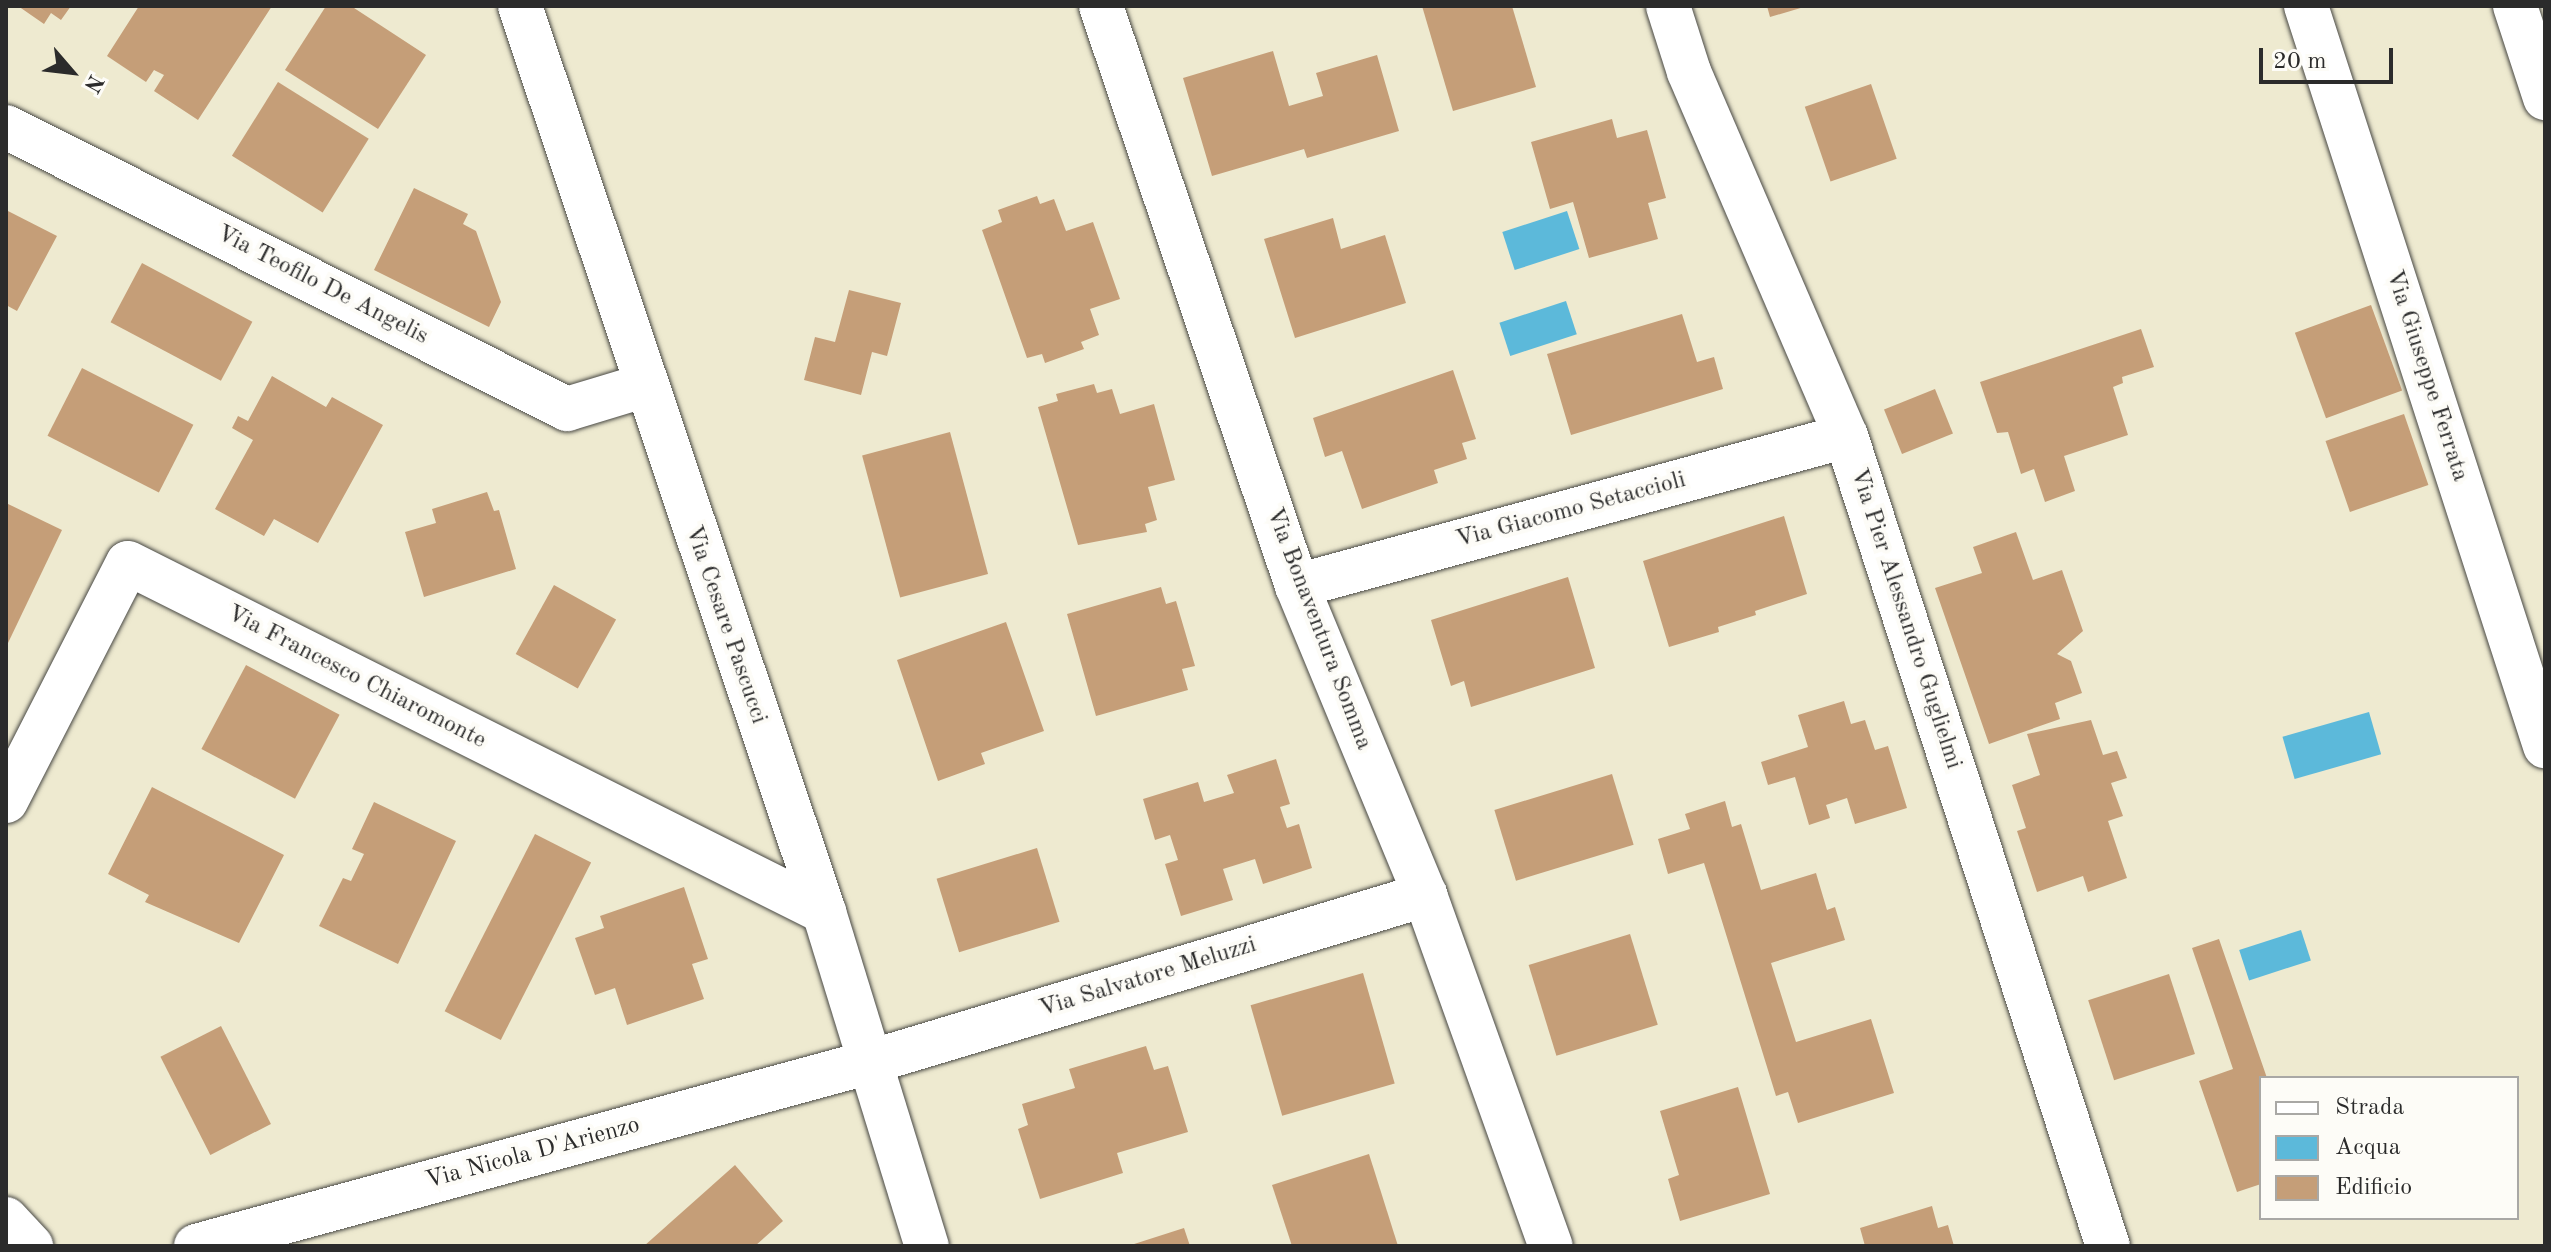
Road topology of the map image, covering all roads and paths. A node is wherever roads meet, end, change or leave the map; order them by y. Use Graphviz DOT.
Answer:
graph roads {
  1 [pos="520,6"];
  2 [pos="1101,6"];
  3 [pos="1668,6"];
  4 [pos="2306,6"];
  5 [pos="2515,6"];
  6 [pos="2545,98"];
  7 [pos="6,127"];
  8 [pos="643,386"];
  9 [pos="1846,436"];
  10 [pos="1297,586"];
  11 [pos="2545,746"];
  12 [pos="6,801"];
  13 [pos="1425,895"];
  14 [pos="824,912"];
  15 [pos="870,1062"];
  16 [pos="6,1219"];
  17 [pos="31,1246"];
  18 [pos="196,1246"];
  19 [pos="927,1246"];
  20 [pos="1551,1246"];
  21 [pos="2108,1246"];
  1 -- 8 [label="street, Via Cesare Pascucci"];
  2 -- 10 [label="street, Via Bonaventura Somma"];
  3 -- 9 [label="street, Via Pier Alessandro Guglielmi"];
  4 -- 11 [label="street, Via Giuseppe Ferrata"];
  5 -- 6 [label="street"];
  7 -- 8 [label="street, Via Teofilo De Angelis"];
  8 -- 14 [label="street, Via Cesare Pascucci"];
  9 -- 10 [label="street, Via Giacomo Setaccioli"];
  9 -- 21 [label="street, Via Pier Alessandro Guglielmi"];
  10 -- 13 [label="street, Via Bonaventura Somma"];
  12 -- 14 [label="street, Via Francesco Chiaromonte"];
  13 -- 15 [label="street, Via Salvatore Meluzzi"];
  13 -- 20 [label="street, Via Bonaventura Somma"];
  14 -- 15 [label="street, Via Cesare Pascucci"];
  15 -- 18 [label="street, Via Nicola D'Arienzo"];
  15 -- 19 [label="street, Via Cesare Pascucci"];
  16 -- 17 [label="street"];
}
